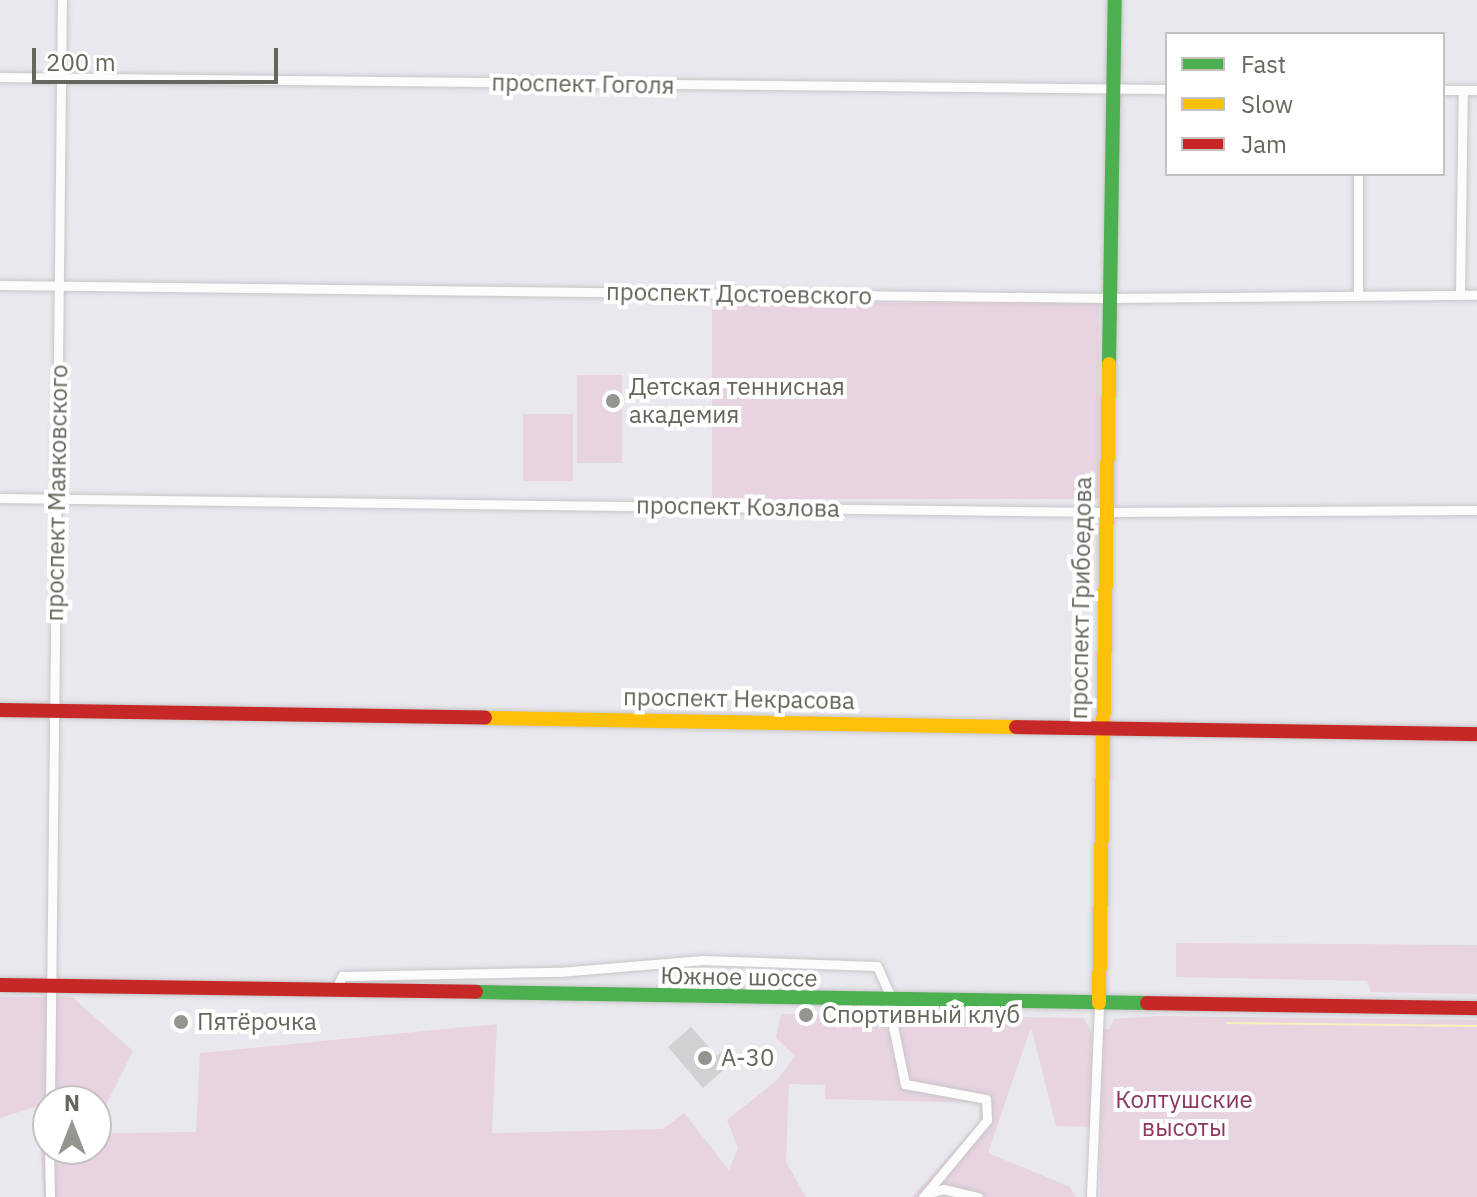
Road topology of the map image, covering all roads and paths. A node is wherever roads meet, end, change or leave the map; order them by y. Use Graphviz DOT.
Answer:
graph roads {
  1 [pos="62,0"];
  2 [pos="1115,0"];
  3 [pos="0,77"];
  4 [pos="61,78"];
  5 [pos="1113,89"];
  6 [pos="1165,89"];
  7 [pos="1445,90"];
  8 [pos="1463,90"];
  9 [pos="1477,90"];
  10 [pos="1358,176"];
  11 [pos="0,285"];
  12 [pos="60,285"];
  13 [pos="1460,294"];
  14 [pos="1477,295"];
  15 [pos="1358,296"];
  16 [pos="1109,298"];
  17 [pos="0,498"];
  18 [pos="54,499"];
  19 [pos="1477,510"];
  20 [pos="1105,512"];
  21 [pos="0,710"];
  22 [pos="54,711"];
  23 [pos="1100,726"];
  24 [pos="1477,734"];
  25 [pos="0,985"];
  26 [pos="52,986"];
  27 [pos="335,991"];
  28 [pos="891,1002"];
  29 [pos="1099,1003"];
  30 [pos="1477,1008"];
  31 [pos="50,1085"];
  32 [pos="49,1165"];
  33 [pos="925,1195"];
  34 [pos="50,1197"];
  35 [pos="978,1197"];
  36 [pos="1091,1197"];
  1 -- 4 [label="street, проспект Маяковского"];
  2 -- 5 [label="street, проспект Грибоедова"];
  3 -- 4 [label="street, проспект Гоголя"];
  4 -- 5 [label="street, проспект Гоголя"];
  4 -- 12 [label="street, проспект Маяковского"];
  5 -- 6 [label="street, проспект Гоголя"];
  5 -- 16 [label="street, проспект Грибоедова"];
  7 -- 8 [label="street"];
  8 -- 9 [label="street"];
  8 -- 13 [label="street"];
  10 -- 15 [label="street"];
  11 -- 12 [label="street, проспект Достоевского"];
  12 -- 16 [label="street, проспект Достоевского"];
  12 -- 18 [label="street, проспект Маяковского"];
  13 -- 14 [label="street, проспект Достоевского"];
  13 -- 15 [label="street, проспект Достоевского"];
  15 -- 16 [label="street, проспект Достоевского"];
  16 -- 20 [label="street, проспект Грибоедова"];
  17 -- 18 [label="street, проспект Козлова"];
  18 -- 20 [label="street, проспект Козлова"];
  18 -- 22 [label="street, проспект Маяковского"];
  19 -- 20 [label="street, проспект Козлова"];
  20 -- 23 [label="street, проспект Грибоедова"];
  21 -- 22 [label="street, проспект Некрасова"];
  22 -- 23 [label="street, проспект Некрасова"];
  22 -- 26 [label="street, проспект Маяковского"];
  23 -- 24 [label="street, проспект Некрасова"];
  23 -- 29 [label="street, проспект Грибоедова"];
  25 -- 26 [label="street, Южное шоссе"];
  26 -- 27 [label="street, Южное шоссе"];
  26 -- 31 [label="street, проспект Маяковского"];
  27 -- 28 [label="street, Южное шоссе"];
  27 -- 28 [label="street"];
  28 -- 29 [label="street, Южное шоссе"];
  28 -- 33 [label="street"];
  29 -- 30 [label="street, Южное шоссе"];
  29 -- 36 [label="street, проспект Грибоедова"];
  32 -- 34 [label="street"];
  33 -- 35 [label="street"];
}
